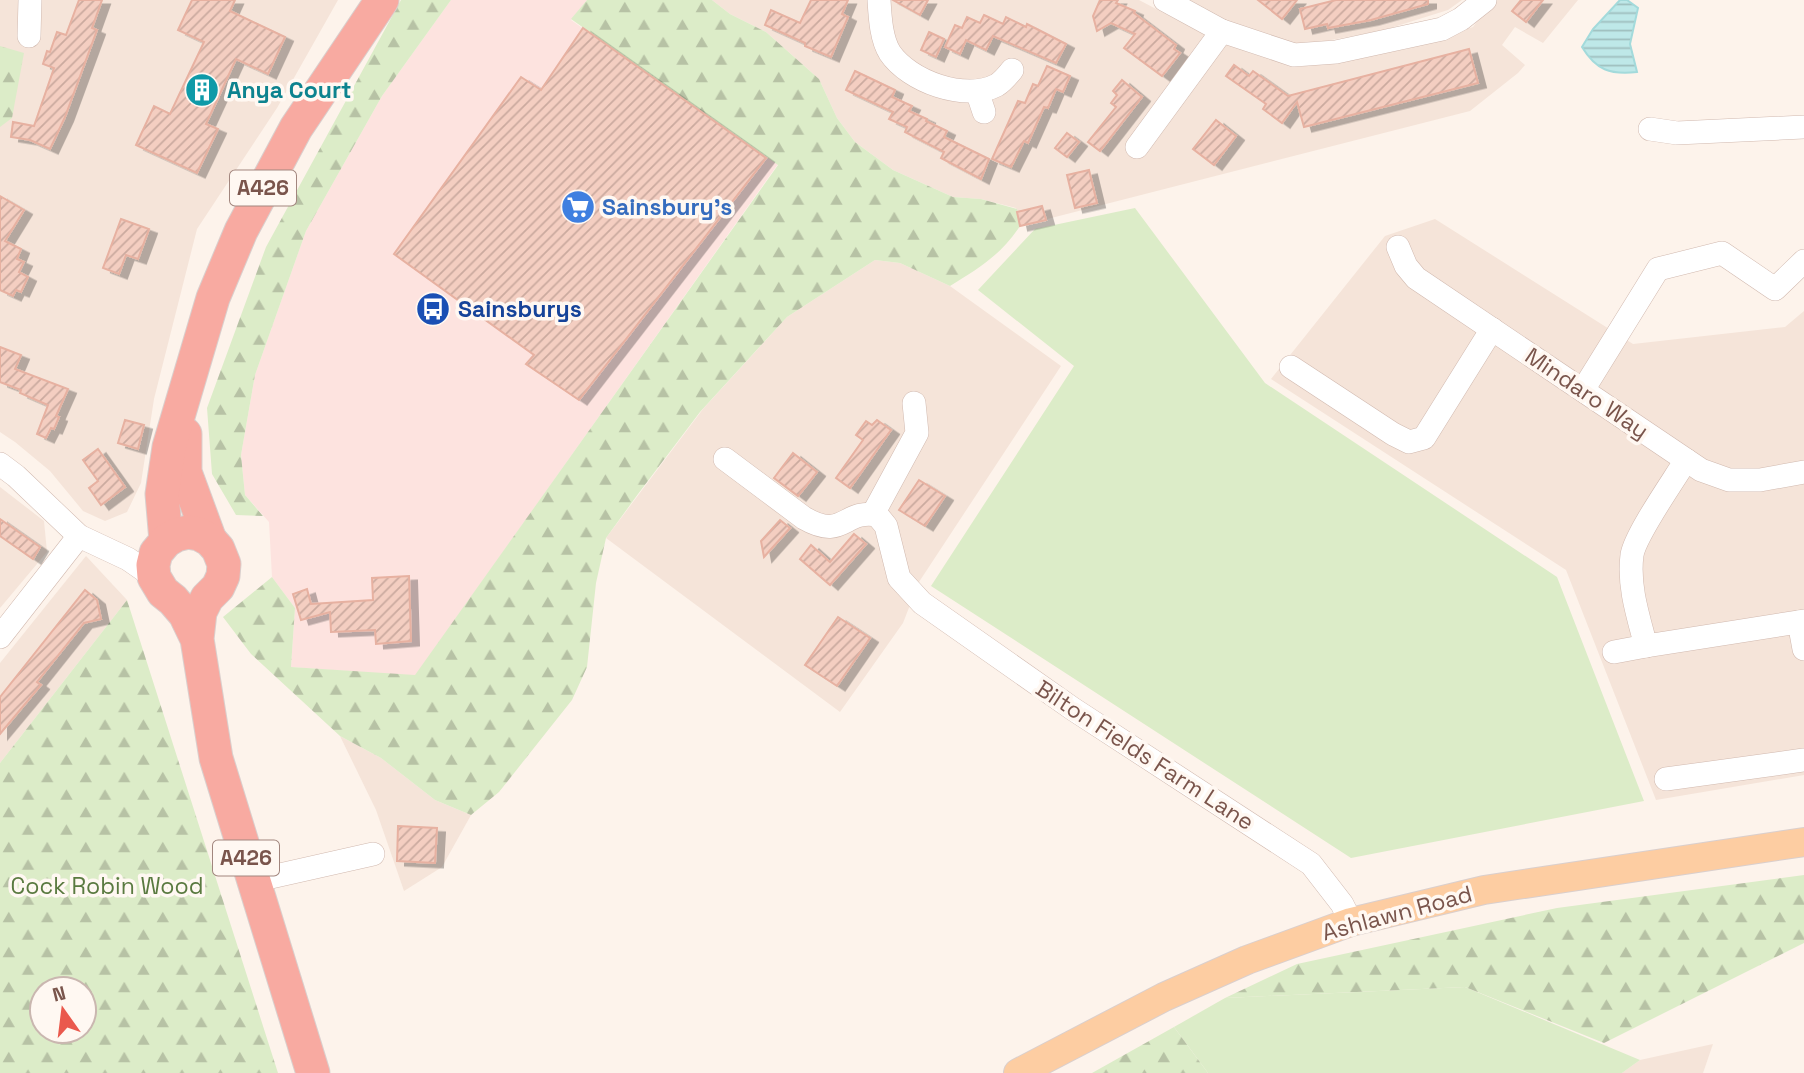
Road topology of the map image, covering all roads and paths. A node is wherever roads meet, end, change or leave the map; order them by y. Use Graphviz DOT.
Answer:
graph roads {
  1 [pos="30,0"];
  2 [pos="382,0"];
  3 [pos="879,0"];
  4 [pos="1165,0"];
  5 [pos="1485,0"];
  6 [pos="1222,31"];
  7 [pos="29,36"];
  8 [pos="1012,70"];
  9 [pos="1804,127"];
  10 [pos="1650,129"];
  11 [pos="1138,147"];
  12 [pos="1398,247"];
  13 [pos="1804,261"];
  14 [pos="1492,329"];
  15 [pos="1292,367"];
  16 [pos="1583,390"];
  17 [pos="185,396"];
  18 [pos="914,403"];
  19 [pos="725,459"];
  20 [pos="1686,460"];
  21 [pos="0,464"];
  22 [pos="1804,472"];
  23 [pos="873,514"];
  24 [pos="79,536"];
  25 [pos="210,540"];
  26 [pos="155,566"];
  27 [pos="207,598"];
  28 [pos="1802,622"];
  29 [pos="0,637"];
  30 [pos="197,639"];
  31 [pos="1646,646"];
  32 [pos="1804,649"];
  33 [pos="1614,652"];
  34 [pos="1804,760"];
  35 [pos="1666,779"];
  36 [pos="1804,842"];
  37 [pos="373,854"];
  38 [pos="253,881"];
  39 [pos="1351,922"];
  40 [pos="313,1073"];
  41 [pos="1018,1073"];
  1 -- 7 [label="street"];
  2 -- 17 [label="highway, A426"];
  3 -- 8 [label="street"];
  4 -- 6 [label="street"];
  5 -- 6 [label="street"];
  6 -- 11 [label="street"];
  9 -- 10 [label="street"];
  12 -- 14 [label="street, Mindaro Way"];
  13 -- 16 [label="street"];
  14 -- 15 [label="street"];
  14 -- 16 [label="street, Mindaro Way"];
  16 -- 20 [label="street, Mindaro Way"];
  17 -- 25 [label="highway, A426"];
  17 -- 26 [label="highway, A426"];
  18 -- 23 [label="street"];
  19 -- 23 [label="street"];
  20 -- 22 [label="street, Mindaro Way"];
  20 -- 31 [label="street"];
  21 -- 24 [label="street"];
  23 -- 39 [label="street, Bilton Fields Farm Lane"];
  24 -- 26 [label="street"];
  24 -- 29 [label="street"];
  25 -- 26 [label="highway"];
  25 -- 27 [label="highway, A426"];
  26 -- 27 [label="highway"];
  26 -- 30 [label="highway, A426"];
  27 -- 30 [label="highway, A426"];
  28 -- 31 [label="street"];
  28 -- 32 [label="street"];
  30 -- 38 [label="highway, A426"];
  31 -- 33 [label="street"];
  34 -- 35 [label="street"];
  36 -- 39 [label="main road, Ashlawn Road"];
  37 -- 38 [label="street"];
  38 -- 40 [label="highway, A426"];
  39 -- 41 [label="main road, Ashlawn Road"];
}
